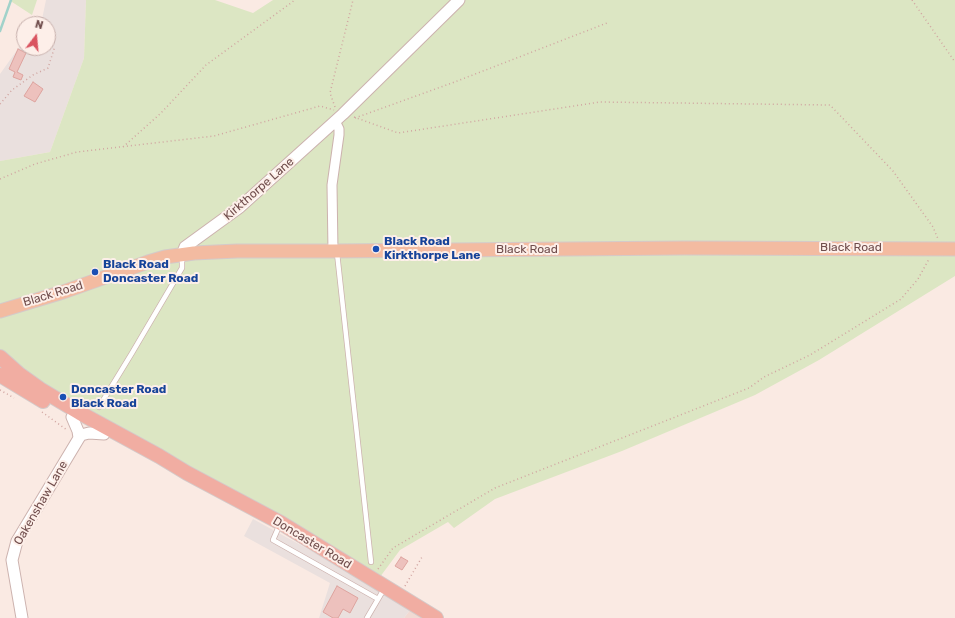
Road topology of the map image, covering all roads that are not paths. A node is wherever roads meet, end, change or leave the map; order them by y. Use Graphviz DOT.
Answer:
graph roads {
  1 [pos="459,0"];
  2 [pos="339,117"];
  3 [pos="955,249"];
  4 [pos="335,251"];
  5 [pos="182,255"];
  6 [pos="3,310"];
  7 [pos="0,357"];
  8 [pos="0,375"];
  9 [pos="4,384"];
  10 [pos="99,407"];
  11 [pos="76,415"];
  12 [pos="83,433"];
  13 [pos="187,473"];
  14 [pos="371,562"];
  15 [pos="381,593"];
  16 [pos="22,618"];
  17 [pos="367,618"];
  18 [pos="436,618"];
  1 -- 2 [label="street, Kirkthorpe Lane"];
  2 -- 4 [label="street"];
  2 -- 5 [label="street, Kirkthorpe Lane"];
  3 -- 4 [label="main road, Black Road"];
  4 -- 5 [label="main road, Black Road"];
  4 -- 14 [label="lane"];
  5 -- 6 [label="main road, Black Road"];
  5 -- 10 [label="lane"];
  7 -- 11 [label="highway, Doncaster Road"];
  8 -- 9 [label="highway, Doncaster Road"];
  9 -- 11 [label="highway, Doncaster Road"];
  11 -- 12 [label="highway, Doncaster Road"];
  11 -- 13 [label="highway, Doncaster Road"];
  12 -- 13 [label="highway, Doncaster Road"];
  12 -- 16 [label="street, Oakenshaw Lane"];
  13 -- 15 [label="highway, Doncaster Road"];
  15 -- 17 [label="lane"];
  15 -- 18 [label="highway, Doncaster Road"];
}
